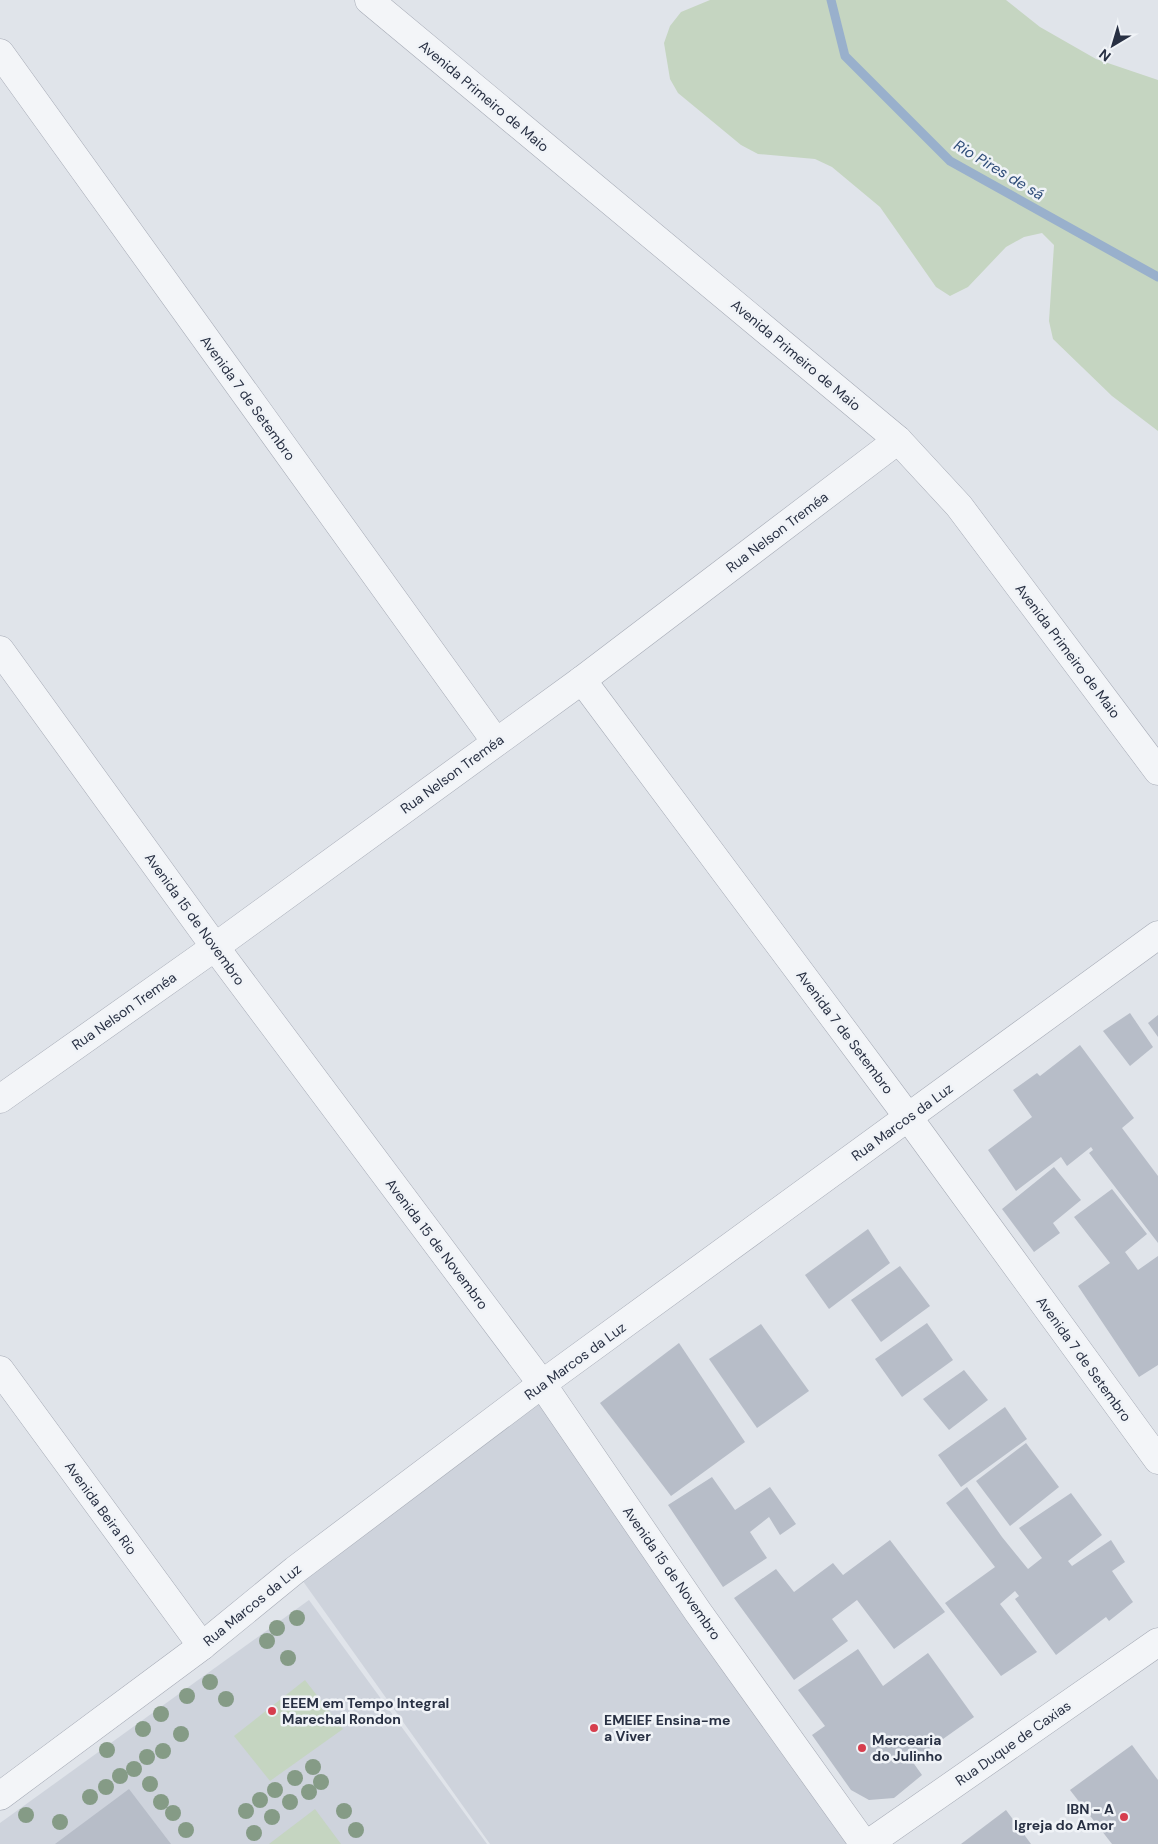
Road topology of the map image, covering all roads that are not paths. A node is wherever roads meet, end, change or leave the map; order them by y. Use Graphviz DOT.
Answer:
graph roads {
  1 [pos="369,0"];
  2 [pos="0,53"];
  3 [pos="898,440"];
  4 [pos="0,650"];
  5 [pos="582,680"];
  6 [pos="496,742"];
  7 [pos="1158,772"];
  8 [pos="1158,935"];
  9 [pos="214,946"];
  10 [pos="0,1099"];
  11 [pos="908,1117"];
  12 [pos="0,1370"];
  13 [pos="542,1384"];
  14 [pos="1158,1460"];
  15 [pos="1158,1642"];
  16 [pos="202,1646"];
  17 [pos="0,1796"];
  18 [pos="864,1844"];
  19 [pos="868,1844"];
  1 -- 3 [label="street, Avenida Primeiro de Maio"];
  2 -- 6 [label="street, Avenida 7 de Setembro"];
  3 -- 5 [label="street, Rua Nelson Treméa"];
  3 -- 7 [label="street, Avenida Primeiro de Maio"];
  4 -- 9 [label="street, Avenida 15 de Novembro"];
  5 -- 6 [label="street, Rua Nelson Treméa"];
  5 -- 11 [label="street, Avenida 7 de Setembro"];
  6 -- 9 [label="street, Rua Nelson Treméa"];
  8 -- 11 [label="street, Rua Marcos da Luz"];
  9 -- 10 [label="street, Rua Nelson Treméa"];
  9 -- 13 [label="street, Avenida 15 de Novembro"];
  11 -- 13 [label="street, Rua Marcos da Luz"];
  11 -- 14 [label="street, Avenida 7 de Setembro"];
  12 -- 16 [label="street, Avenida Beira Rio"];
  13 -- 16 [label="street, Rua Marcos da Luz"];
  13 -- 18 [label="street, Avenida 15 de Novembro"];
  15 -- 19 [label="street, Rua Duque de Caxias"];
  16 -- 17 [label="street, Rua Marcos da Luz"];
}
